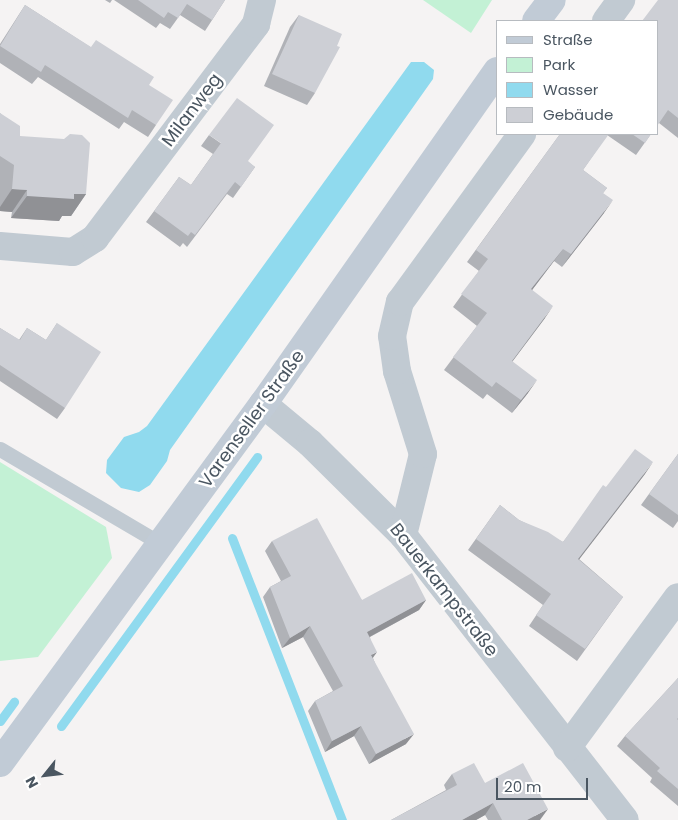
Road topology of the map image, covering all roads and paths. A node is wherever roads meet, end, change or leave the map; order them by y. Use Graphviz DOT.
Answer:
graph roads {
  1 [pos="262,0"];
  2 [pos="552,0"];
  3 [pos="622,0"];
  4 [pos="537,20"];
  5 [pos="607,20"];
  6 [pos="496,72"];
  7 [pos="521,135"];
  8 [pos="0,246"];
  9 [pos="263,404"];
  10 [pos="0,449"];
  11 [pos="403,534"];
  12 [pos="161,544"];
  13 [pos="678,597"];
  14 [pos="567,748"];
  15 [pos="0,763"];
  16 [pos="617,818"];
  1 -- 8 [label="street, Milanweg"];
  2 -- 4 [label="main road"];
  3 -- 5 [label="street"];
  6 -- 9 [label="main road, Varenseller Straße"];
  7 -- 11 [label="street"];
  9 -- 11 [label="street, Bauerkampstraße"];
  9 -- 12 [label="main road, Varenseller Straße"];
  10 -- 12 [label="lane"];
  11 -- 14 [label="street, Bauerkampstraße"];
  12 -- 15 [label="main road, Varenseller Straße"];
  13 -- 14 [label="street"];
  14 -- 16 [label="street, Bauerkampstraße"];
}
